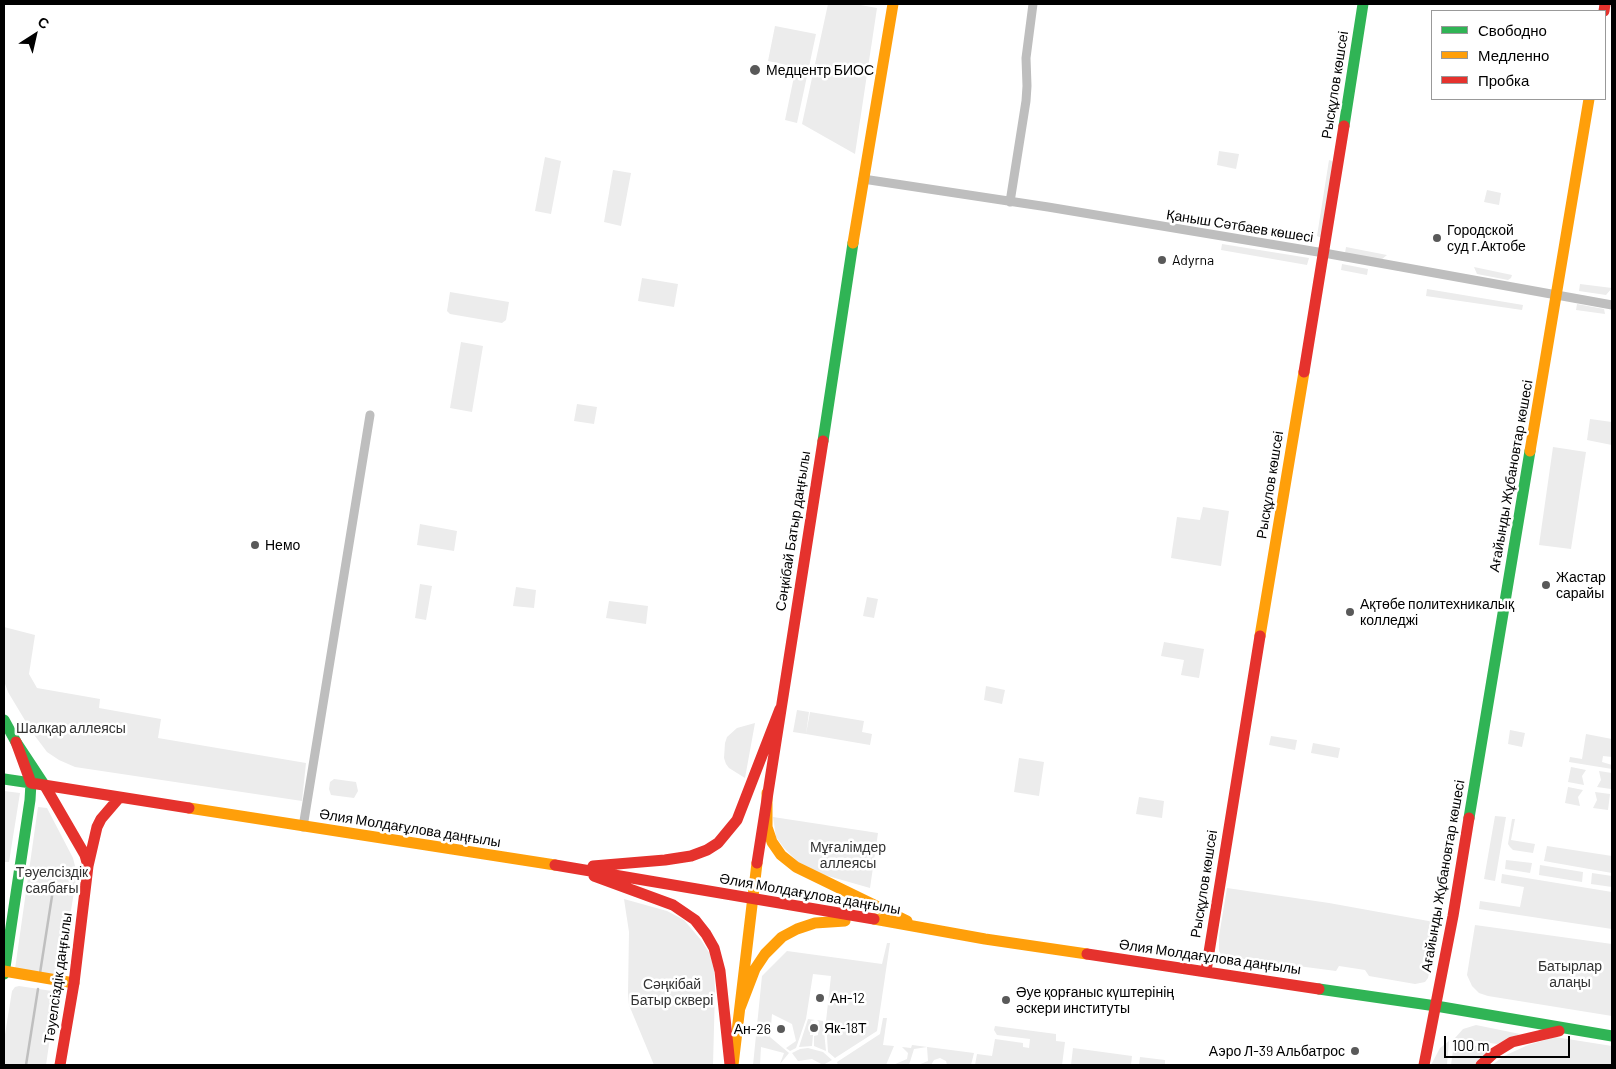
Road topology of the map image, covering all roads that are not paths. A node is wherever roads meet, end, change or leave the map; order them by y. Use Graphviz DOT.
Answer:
graph roads {
  1 [pos="893,4"];
  2 [pos="1033,4"];
  3 [pos="1363,4"];
  4 [pos="1589,100"];
  5 [pos="863,179"];
  6 [pos="1010,202"];
  7 [pos="1324,253"];
  8 [pos="1556,296"];
  9 [pos="1612,305"];
  10 [pos="370,415"];
  11 [pos="780,708"];
  12 [pos="4,720"];
  13 [pos="16,742"];
  14 [pos="4,779"];
  15 [pos="31,784"];
  16 [pos="45,786"];
  17 [pos="767,793"];
  18 [pos="119,798"];
  19 [pos="303,827"];
  20 [pos="88,866"];
  21 [pos="570,868"];
  22 [pos="753,898"];
  23 [pos="893,923"];
  24 [pos="923,928"];
  25 [pos="1206,971"];
  26 [pos="4,973"];
  27 [pos="74,983"];
  28 [pos="1436,1006"];
  29 [pos="740,1008"];
  30 [pos="1567,1029"];
  31 [pos="1612,1036"];
  32 [pos="60,1065"];
  33 [pos="731,1065"];
  34 [pos="1424,1065"];
  35 [pos="1481,1065"];
  1 -- 5 [label="main road, Сәңкібай Батыр даңғылы"];
  2 -- 6 [label="street"];
  3 -- 7 [label="main road, Рысқұлов көшсеі"];
  4 -- 8 [label="main road, Ағайынды Жұбановтар көшесі"];
  5 -- 6 [label="street, Қаныш Сәтбаев көшесі"];
  5 -- 11 [label="main road, Сәңкібай Батыр даңғылы"];
  6 -- 7 [label="street, Қаныш Сәтбаев көшесі"];
  7 -- 8 [label="street, Қаныш Сәтбаев көшесі"];
  7 -- 25 [label="main road, Рысқұлов көшсеі"];
  8 -- 9 [label="street, Қаныш Сәтбаев көшесі"];
  8 -- 28 [label="main road, Ағайынды Жұбановтар көшесі"];
  10 -- 19 [label="street"];
  11 -- 17 [label="main road, Сәңкібай Батыр даңғылы"];
  11 -- 21 [label="main road"];
  12 -- 13 [label="main road"];
  13 -- 15 [label="main road"];
  13 -- 16 [label="main road"];
  14 -- 15 [label="main road, Әлия Молдағұлова даңғылы"];
  15 -- 16 [label="main road, Әлия Молдағұлова даңғылы"];
  15 -- 26 [label="main road"];
  16 -- 18 [label="main road, Әлия Молдағұлова даңғылы"];
  16 -- 20 [label="main road"];
  17 -- 22 [label="main road, Сәңкібай Батыр даңғылы"];
  17 -- 24 [label="main road"];
  18 -- 19 [label="main road, Әлия Молдағұлова даңғылы"];
  18 -- 20 [label="main road, Тәуелсіздік даңғылы"];
  19 -- 21 [label="main road, Әлия Молдағұлова даңғылы"];
  20 -- 27 [label="main road, Тәуелсіздік даңғылы"];
  21 -- 22 [label="main road, Әлия Молдағұлова даңғылы"];
  21 -- 33 [label="main road"];
  22 -- 23 [label="main road, Әлия Молдағұлова даңғылы"];
  22 -- 29 [label="main road, Сәңкібай Батыр даңғылы"];
  23 -- 24 [label="main road, Әлия Молдағұлова даңғылы"];
  23 -- 29 [label="main road"];
  24 -- 25 [label="main road, Әлия Молдағұлова даңғылы"];
  25 -- 28 [label="main road, Әлия Молдағұлова даңғылы"];
  26 -- 27 [label="main road"];
  27 -- 32 [label="main road, Тәуелсіздік даңғылы"];
  28 -- 30 [label="main road, Әлия Молдағұлова даңғылы"];
  28 -- 34 [label="main road, Ағайынды Жұбановтар көшесі"];
  29 -- 33 [label="main road, Сәңкібай Батыр даңғылы"];
  30 -- 31 [label="main road, Әлия Молдағұлова даңғылы"];
  30 -- 35 [label="main road"];
}
